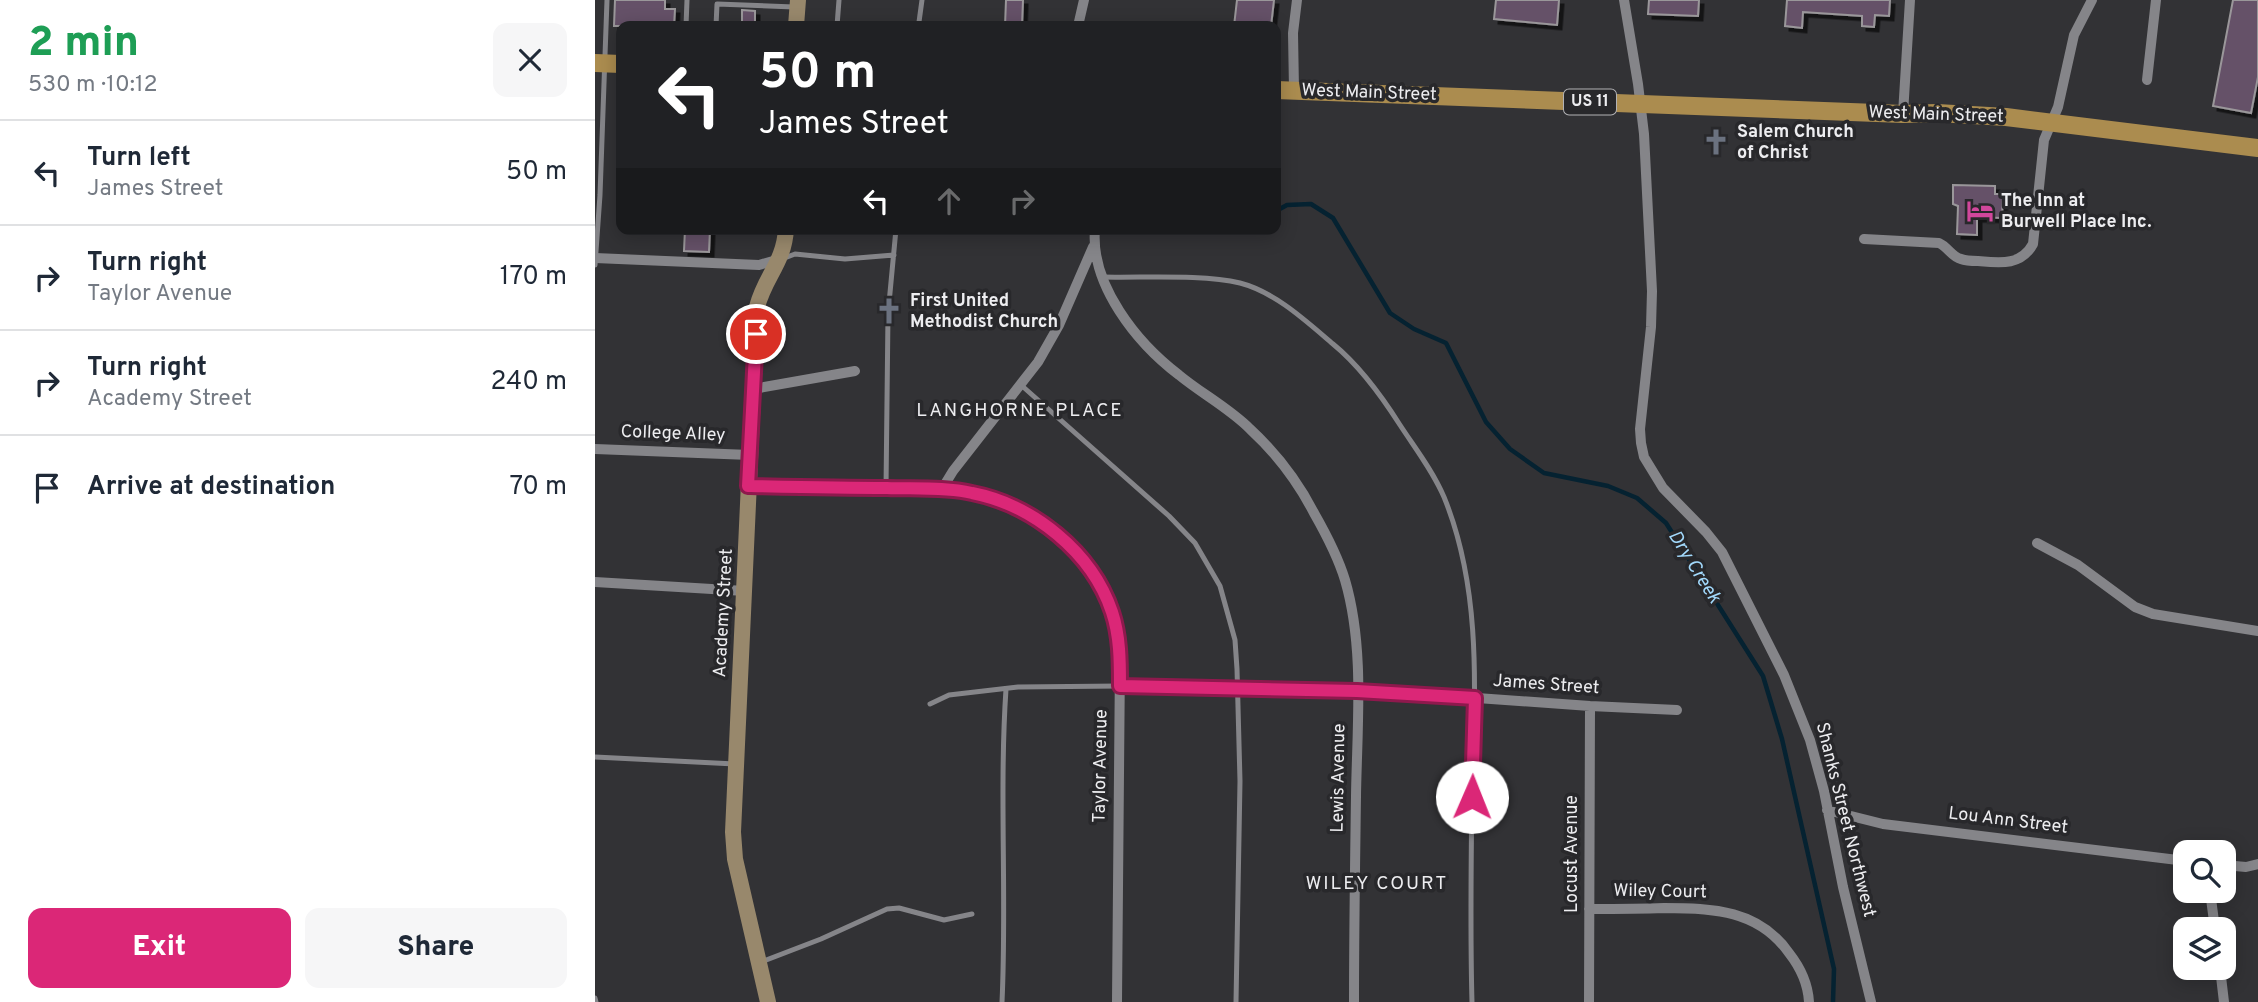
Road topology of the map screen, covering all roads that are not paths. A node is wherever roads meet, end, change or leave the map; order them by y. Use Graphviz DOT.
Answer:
graph roads {
  1 [pos="607,0"];
  2 [pos="687,0"];
  3 [pos="839,0"];
  4 [pos="922,0"];
  5 [pos="1084,0"];
  6 [pos="1297,0"];
  7 [pos="1624,0"];
  8 [pos="1910,0"];
  9 [pos="2092,0"];
  10 [pos="2156,0"];
  11 [pos="797,4"];
  12 [pos="686,21"];
  13 [pos="716,21"];
  14 [pos="837,21"];
  15 [pos="919,21"];
  16 [pos="1079,21"];
  17 [pos="607,64"];
  18 [pos="2147,80"];
  19 [pos="1285,90"];
  20 [pos="1641,104"];
  21 [pos="1903,114"];
  22 [pos="2052,122"];
  23 [pos="2258,148"];
  24 [pos="785,235"];
  25 [pos="896,235"];
  26 [pos="1094,235"];
  27 [pos="1864,239"];
  28 [pos="1093,247"];
  29 [pos="894,255"];
  30 [pos="595,258"];
  31 [pos="781,259"];
  32 [pos="595,265"];
  33 [pos="1103,277"];
  34 [pos="855,372"];
  35 [pos="1021,385"];
  36 [pos="753,389"];
  37 [pos="595,449"];
  38 [pos="750,454"];
  39 [pos="748,486"];
  40 [pos="886,488"];
  41 [pos="942,489"];
  42 [pos="2037,542"];
  43 [pos="595,582"];
  44 [pos="744,591"];
  45 [pos="2258,631"];
  46 [pos="1120,686"];
  47 [pos="1238,688"];
  48 [pos="1006,689"];
  49 [pos="1357,691"];
  50 [pos="1475,698"];
  51 [pos="930,704"];
  52 [pos="1590,706"];
  53 [pos="1677,710"];
  54 [pos="595,757"];
  55 [pos="735,764"];
  56 [pos="1827,810"];
  57 [pos="2173,859"];
  58 [pos="2258,864"];
  59 [pos="2236,866"];
  60 [pos="1589,909"];
  61 [pos="972,914"];
  62 [pos="759,963"];
  63 [pos="2221,980"];
  64 [pos="768,1002"];
  65 [pos="1002,1002"];
  66 [pos="1117,1002"];
  67 [pos="1236,1002"];
  68 [pos="1354,1002"];
  69 [pos="1472,1002"];
  70 [pos="1589,1002"];
  71 [pos="1809,1002"];
  72 [pos="1871,1002"];
  73 [pos="2224,1002"];
  1 -- 17 [label="lane"];
  2 -- 12 [label="lane"];
  3 -- 14 [label="lane"];
  4 -- 15 [label="lane"];
  5 -- 16 [label="street"];
  6 -- 19 [label="street"];
  7 -- 20 [label="street, Shanks Street Northwest"];
  8 -- 21 [label="street"];
  9 -- 22 [label="street"];
  10 -- 18 [label="street"];
  11 -- 13 [label="lane"];
  17 -- 30 [label="lane"];
  19 -- 20 [label="main road, West Main Street / US 11"];
  20 -- 21 [label="main road, West Main Street / US 11"];
  20 -- 56 [label="street, Shanks Street Northwest"];
  21 -- 22 [label="main road, West Main Street / US 11"];
  22 -- 23 [label="main road, West Main Street / US 11"];
  22 -- 27 [label="street"];
  24 -- 31 [label="street, Academy Street"];
  25 -- 29 [label="lane"];
  26 -- 28 [label="street, Lewis Avenue"];
  28 -- 33 [label="street, Lewis Avenue"];
  28 -- 35 [label="street"];
  29 -- 31 [label="lane"];
  29 -- 40 [label="lane"];
  30 -- 31 [label="street"];
  30 -- 32 [label="lane"];
  31 -- 36 [label="street, Academy Street"];
  33 -- 49 [label="street, Lewis Avenue"];
  33 -- 50 [label="lane"];
  34 -- 36 [label="street"];
  35 -- 41 [label="street"];
  35 -- 47 [label="lane"];
  36 -- 38 [label="street, Academy Street"];
  37 -- 38 [label="street, College Alley"];
  38 -- 39 [label="street, Academy Street"];
  39 -- 40 [label="street, Taylor Avenue"];
  39 -- 44 [label="street, Academy Street"];
  40 -- 41 [label="street, Taylor Avenue"];
  41 -- 46 [label="street, Taylor Avenue"];
  42 -- 45 [label="street"];
  43 -- 44 [label="street"];
  44 -- 55 [label="street, Academy Street"];
  46 -- 47 [label="street, James Street"];
  46 -- 48 [label="lane"];
  46 -- 66 [label="street, Taylor Avenue"];
  47 -- 49 [label="street, James Street"];
  47 -- 67 [label="lane"];
  48 -- 51 [label="lane"];
  48 -- 65 [label="lane"];
  49 -- 50 [label="street, James Street"];
  49 -- 68 [label="street, Lewis Avenue"];
  50 -- 52 [label="street, James Street"];
  50 -- 69 [label="lane"];
  52 -- 53 [label="street, James Street"];
  52 -- 60 [label="street, Locust Avenue"];
  54 -- 55 [label="lane"];
  55 -- 62 [label="street, Academy Street"];
  56 -- 57 [label="street, Lou Ann Street"];
  56 -- 72 [label="street, Shanks Street Northwest"];
  58 -- 59 [label="street"];
  60 -- 70 [label="street, Locust Avenue"];
  60 -- 71 [label="street, Wiley Court"];
  61 -- 62 [label="lane"];
  62 -- 64 [label="street, Academy Street"];
  63 -- 73 [label="street"];
}
